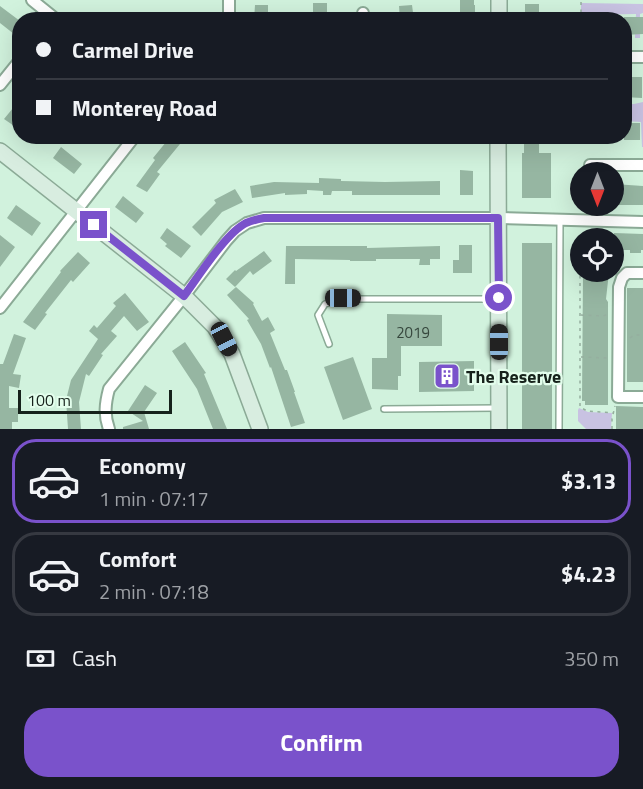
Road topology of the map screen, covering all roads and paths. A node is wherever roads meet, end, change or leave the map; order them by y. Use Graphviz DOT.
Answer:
graph roads {
  1 [pos="32,0"];
  2 [pos="45,12"];
  3 [pos="12,70"];
  4 [pos="0,85"];
  5 [pos="129,144"];
  6 [pos="498,144"];
  7 [pos="0,151"];
  8 [pos="624,165"];
  9 [pos="643,165"];
  10 [pos="76,211"];
  11 [pos="498,218"];
  12 [pos="560,220"];
  13 [pos="643,222"];
  14 [pos="643,273"];
  15 [pos="580,282"];
  16 [pos="184,296"];
  17 [pos="499,298"];
  18 [pos="0,308"];
  19 [pos="619,313"];
  20 [pos="580,315"];
  21 [pos="643,335"];
  22 [pos="619,340"];
  23 [pos="329,344"];
  24 [pos="580,357"];
  25 [pos="618,358"];
  26 [pos="618,397"];
  27 [pos="643,397"];
  28 [pos="499,408"];
  29 [pos="384,409"];
  30 [pos="614,413"];
  31 [pos="109,429"];
  32 [pos="260,429"];
  33 [pos="499,429"];
  34 [pos="559,429"];
  35 [pos="612,429"];
  1 -- 2 [label="street"];
  3 -- 4 [label="street"];
  5 -- 10 [label="street"];
  6 -- 11 [label="street"];
  7 -- 10 [label="street"];
  8 -- 9 [label="street"];
  10 -- 16 [label="street"];
  10 -- 18 [label="street"];
  11 -- 12 [label="street"];
  11 -- 16 [label="street"];
  11 -- 17 [label="street"];
  12 -- 13 [label="street"];
  12 -- 34 [label="lane"];
  14 -- 19 [label="street"];
  15 -- 20 [label="path"];
  16 -- 31 [label="street"];
  16 -- 32 [label="street"];
  17 -- 23 [label="lane"];
  17 -- 28 [label="street"];
  19 -- 20 [label="path"];
  19 -- 22 [label="street"];
  20 -- 24 [label="path"];
  21 -- 22 [label="path"];
  22 -- 25 [label="street"];
  24 -- 25 [label="path"];
  24 -- 30 [label="path"];
  25 -- 26 [label="street"];
  26 -- 27 [label="street"];
  26 -- 30 [label="path"];
  28 -- 29 [label="lane"];
  28 -- 33 [label="street"];
  30 -- 35 [label="path"];
}
